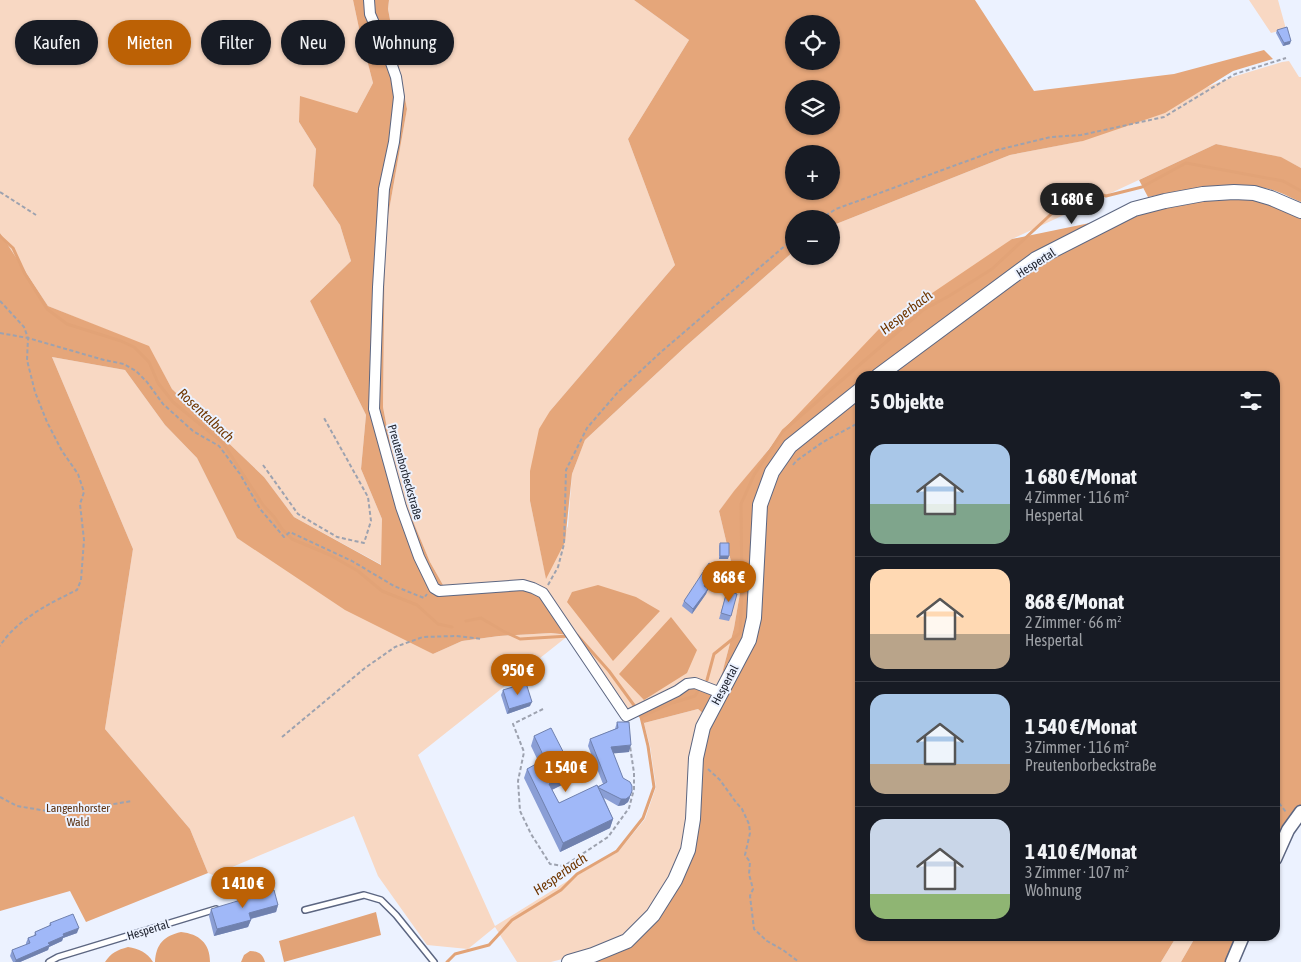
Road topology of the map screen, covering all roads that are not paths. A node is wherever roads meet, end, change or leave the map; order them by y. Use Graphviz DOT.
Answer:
graph roads {
  1 [pos="369,0"];
  2 [pos="1301,211"];
  3 [pos="885,371"];
  4 [pos="855,394"];
  5 [pos="721,693"];
  6 [pos="1299,816"];
  7 [pos="1280,848"];
  8 [pos="220,908"];
  9 [pos="305,910"];
  10 [pos="1241,941"];
  11 [pos="49,962"];
  12 [pos="434,962"];
  13 [pos="569,962"];
  14 [pos="1232,962"];
  1 -- 5 [label="street, Preutenborbeckstraße"];
  2 -- 3 [label="main road, Hespertal"];
  4 -- 5 [label="main road, Hespertal"];
  5 -- 13 [label="main road, Hespertal"];
  6 -- 7 [label="street"];
  8 -- 11 [label="lane, Hespertal"];
  9 -- 12 [label="lane"];
  10 -- 14 [label="street"];
}
